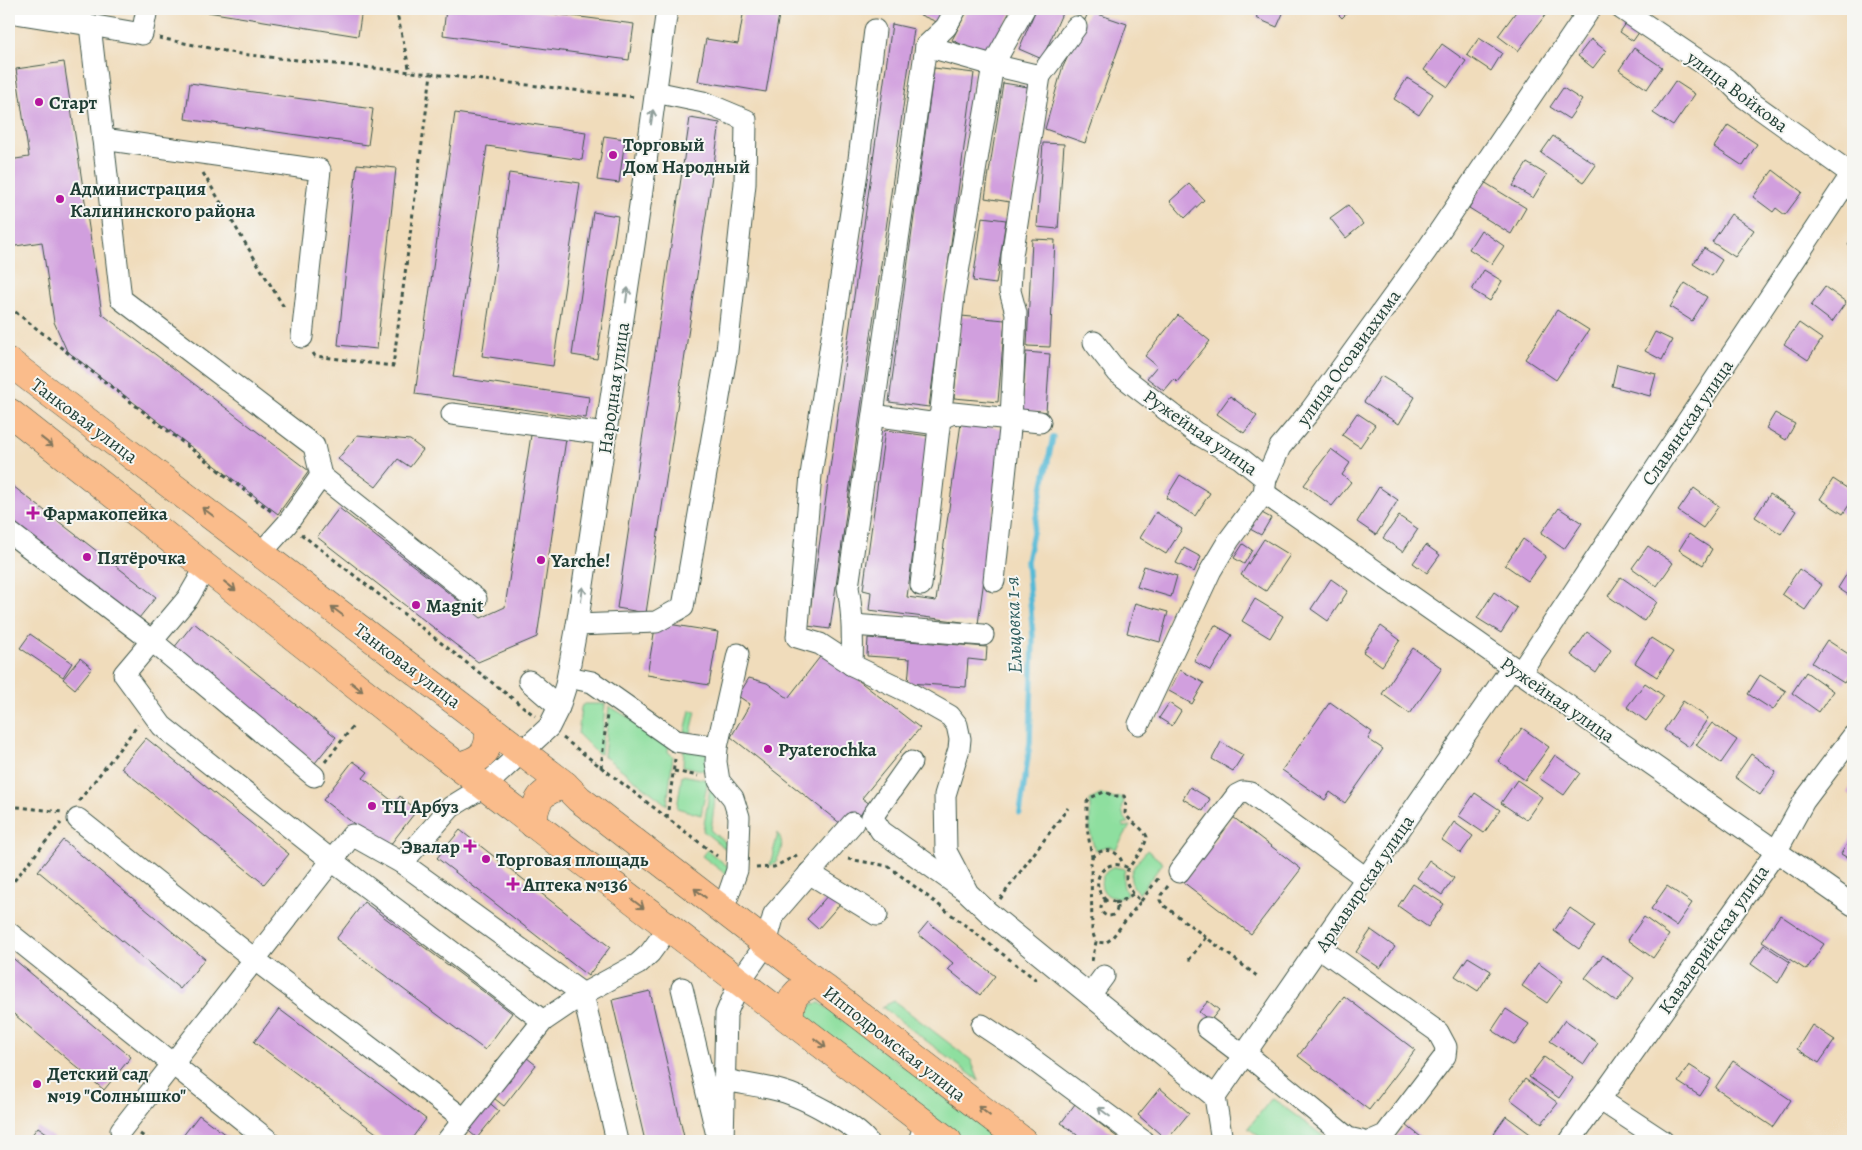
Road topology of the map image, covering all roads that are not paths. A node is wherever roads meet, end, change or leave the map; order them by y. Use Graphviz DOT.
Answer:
graph roads {
  1 [pos="147,9"];
  2 [pos="667,9"];
  3 [pos="956,9"];
  4 [pos="1024,9"];
  5 [pos="1590,9"];
  6 [pos="1622,9"];
  7 [pos="9,12"];
  8 [pos="90,25"];
  9 [pos="1076,27"];
  10 [pos="875,30"];
  11 [pos="926,46"];
  12 [pos="992,65"];
  13 [pos="1040,76"];
  14 [pos="647,95"];
  15 [pos="103,139"];
  16 [pos="1853,174"];
  17 [pos="302,336"];
  18 [pos="1094,342"];
  19 [pos="9,362"];
  20 [pos="9,412"];
  21 [pos="452,414"];
  22 [pos="873,415"];
  23 [pos="940,419"];
  24 [pos="1011,419"];
  25 [pos="1040,422"];
  26 [pos="606,434"];
  27 [pos="321,476"];
  28 [pos="1265,486"];
  29 [pos="9,532"];
  30 [pos="261,553"];
  31 [pos="206,568"];
  32 [pos="994,581"];
  33 [pos="921,585"];
  34 [pos="476,599"];
  35 [pos="577,625"];
  36 [pos="853,625"];
  37 [pos="983,635"];
  38 [pos="152,641"];
  39 [pos="738,654"];
  40 [pos="852,665"];
  41 [pos="1516,670"];
  42 [pos="568,677"];
  43 [pos="528,681"];
  44 [pos="559,707"];
  45 [pos="1139,724"];
  46 [pos="488,727"];
  47 [pos="1853,736"];
  48 [pos="717,747"];
  49 [pos="520,752"];
  50 [pos="911,762"];
  51 [pos="458,766"];
  52 [pos="314,776"];
  53 [pos="565,785"];
  54 [pos="485,786"];
  55 [pos="78,819"];
  56 [pos="853,823"];
  57 [pos="533,824"];
  58 [pos="1776,852"];
  59 [pos="331,860"];
  60 [pos="402,863"];
  61 [pos="1179,872"];
  62 [pos="809,873"];
  63 [pos="1367,879"];
  64 [pos="968,893"];
  65 [pos="1853,905"];
  66 [pos="723,910"];
  67 [pos="877,914"];
  68 [pos="669,927"];
  69 [pos="9,933"];
  70 [pos="766,944"];
  71 [pos="1320,948"];
  72 [pos="254,958"];
  73 [pos="1098,969"];
  74 [pos="740,981"];
  75 [pos="816,982"];
  76 [pos="682,988"];
  77 [pos="583,994"];
  78 [pos="1090,995"];
  79 [pos="790,1019"];
  80 [pos="542,1021"];
  81 [pos="982,1025"];
  82 [pos="1207,1028"];
  83 [pos="1245,1055"];
  84 [pos="172,1064"];
  85 [pos="725,1080"];
  86 [pos="1215,1097"];
  87 [pos="1600,1099"];
  88 [pos="464,1119"];
  89 [pos="121,1130"];
  90 [pos="922,1133"];
  91 [pos="269,1141"];
  92 [pos="447,1141"];
  93 [pos="617,1141"];
  94 [pos="718,1141"];
  95 [pos="723,1141"];
  96 [pos="867,1141"];
  97 [pos="948,1141"];
  98 [pos="1023,1141"];
  99 [pos="1143,1141"];
  100 [pos="1222,1141"];
  101 [pos="1361,1141"];
  102 [pos="1371,1141"];
  103 [pos="1570,1141"];
  104 [pos="1663,1141"];
  1 -- 8 [label="street"];
  2 -- 14 [label="street, Народная улица"];
  3 -- 11 [label="street"];
  4 -- 12 [label="street"];
  5 -- 28 [label="street, улица Осоавиахима"];
  6 -- 16 [label="street, улица Войкова"];
  7 -- 8 [label="street"];
  8 -- 15 [label="street"];
  9 -- 13 [label="street"];
  10 -- 40 [label="street"];
  11 -- 12 [label="street"];
  11 -- 22 [label="street"];
  12 -- 13 [label="street"];
  12 -- 23 [label="street"];
  13 -- 24 [label="street"];
  26 -- 14 [label="street, Народная улица, one-way"];
  14 -- 35 [label="street"];
  15 -- 17 [label="street"];
  15 -- 27 [label="street"];
  16 -- 41 [label="street, Славянская улица"];
  18 -- 28 [label="street, Ружейная улица"];
  30 -- 19 [label="highway, Танковая улица, one-way"];
  20 -- 31 [label="highway, one-way"];
  21 -- 26 [label="street"];
  22 -- 23 [label="street"];
  22 -- 36 [label="street"];
  23 -- 24 [label="street"];
  23 -- 33 [label="street"];
  24 -- 25 [label="street"];
  24 -- 32 [label="street"];
  35 -- 26 [label="street, Народная улица, one-way"];
  27 -- 30 [label="street"];
  27 -- 34 [label="street"];
  28 -- 41 [label="street, Ружейная улица"];
  28 -- 45 [label="street, улица Осоавиахима"];
  29 -- 38 [label="street"];
  46 -- 30 [label="highway, Танковая улица, one-way"];
  31 -- 38 [label="street"];
  31 -- 51 [label="highway, one-way"];
  35 -- 42 [label="street, Народная улица"];
  36 -- 37 [label="street"];
  36 -- 40 [label="street"];
  38 -- 52 [label="street"];
  38 -- 59 [label="street"];
  39 -- 48 [label="street"];
  40 -- 64 [label="street"];
  41 -- 58 [label="street, Ружейная улица"];
  41 -- 63 [label="street, Армавирская улица"];
  42 -- 44 [label="street, Народная улица"];
  42 -- 48 [label="street"];
  43 -- 44 [label="street"];
  44 -- 49 [label="street, Народная улица"];
  46 -- 49 [label="highway, Танковая улица"];
  46 -- 51 [label="highway"];
  47 -- 58 [label="street, Кавалерийская улица"];
  48 -- 66 [label="street"];
  49 -- 53 [label="highway, Танковая улица"];
  49 -- 54 [label="street, Народная улица"];
  50 -- 64 [label="street"];
  51 -- 54 [label="highway"];
  53 -- 57 [label="highway"];
  66 -- 53 [label="highway, Танковая улица, one-way"];
  54 -- 57 [label="highway"];
  54 -- 60 [label="street, Народная улица"];
  55 -- 72 [label="street"];
  56 -- 62 [label="street"];
  57 -- 68 [label="highway, one-way"];
  58 -- 65 [label="street, Ружейная улица"];
  58 -- 87 [label="street, Кавалерийская улица"];
  59 -- 60 [label="street"];
  59 -- 72 [label="street"];
  59 -- 80 [label="street"];
  60 -- 77 [label="street"];
  61 -- 63 [label="street"];
  62 -- 67 [label="street"];
  62 -- 70 [label="street"];
  63 -- 71 [label="street, Армавирская улица"];
  64 -- 78 [label="street"];
  66 -- 70 [label="highway, Танковая улица"];
  68 -- 74 [label="highway"];
  68 -- 77 [label="street"];
  69 -- 84 [label="street"];
  70 -- 74 [label="street"];
  70 -- 75 [label="highway, Ипподромская улица"];
  71 -- 83 [label="street, Армавирская улица"];
  71 -- 102 [label="street"];
  72 -- 84 [label="street"];
  72 -- 88 [label="street"];
  73 -- 78 [label="street"];
  74 -- 79 [label="highway"];
  74 -- 85 [label="street"];
  75 -- 79 [label="highway"];
  98 -- 75 [label="highway, Ипподромская улица, one-way"];
  76 -- 94 [label="street"];
  77 -- 80 [label="street"];
  77 -- 93 [label="street"];
  78 -- 86 [label="street"];
  79 -- 90 [label="highway, one-way"];
  80 -- 88 [label="street"];
  99 -- 81 [label="street, one-way"];
  82 -- 83 [label="street"];
  83 -- 86 [label="street, Армавирская улица"];
  83 -- 101 [label="street"];
  84 -- 89 [label="street"];
  84 -- 91 [label="street"];
  85 -- 95 [label="street"];
  85 -- 96 [label="street"];
  86 -- 100 [label="street"];
  87 -- 103 [label="street, Кавалерийская улица"];
  87 -- 104 [label="street"];
  88 -- 92 [label="street"];
  90 -- 97 [label="highway"];
}
